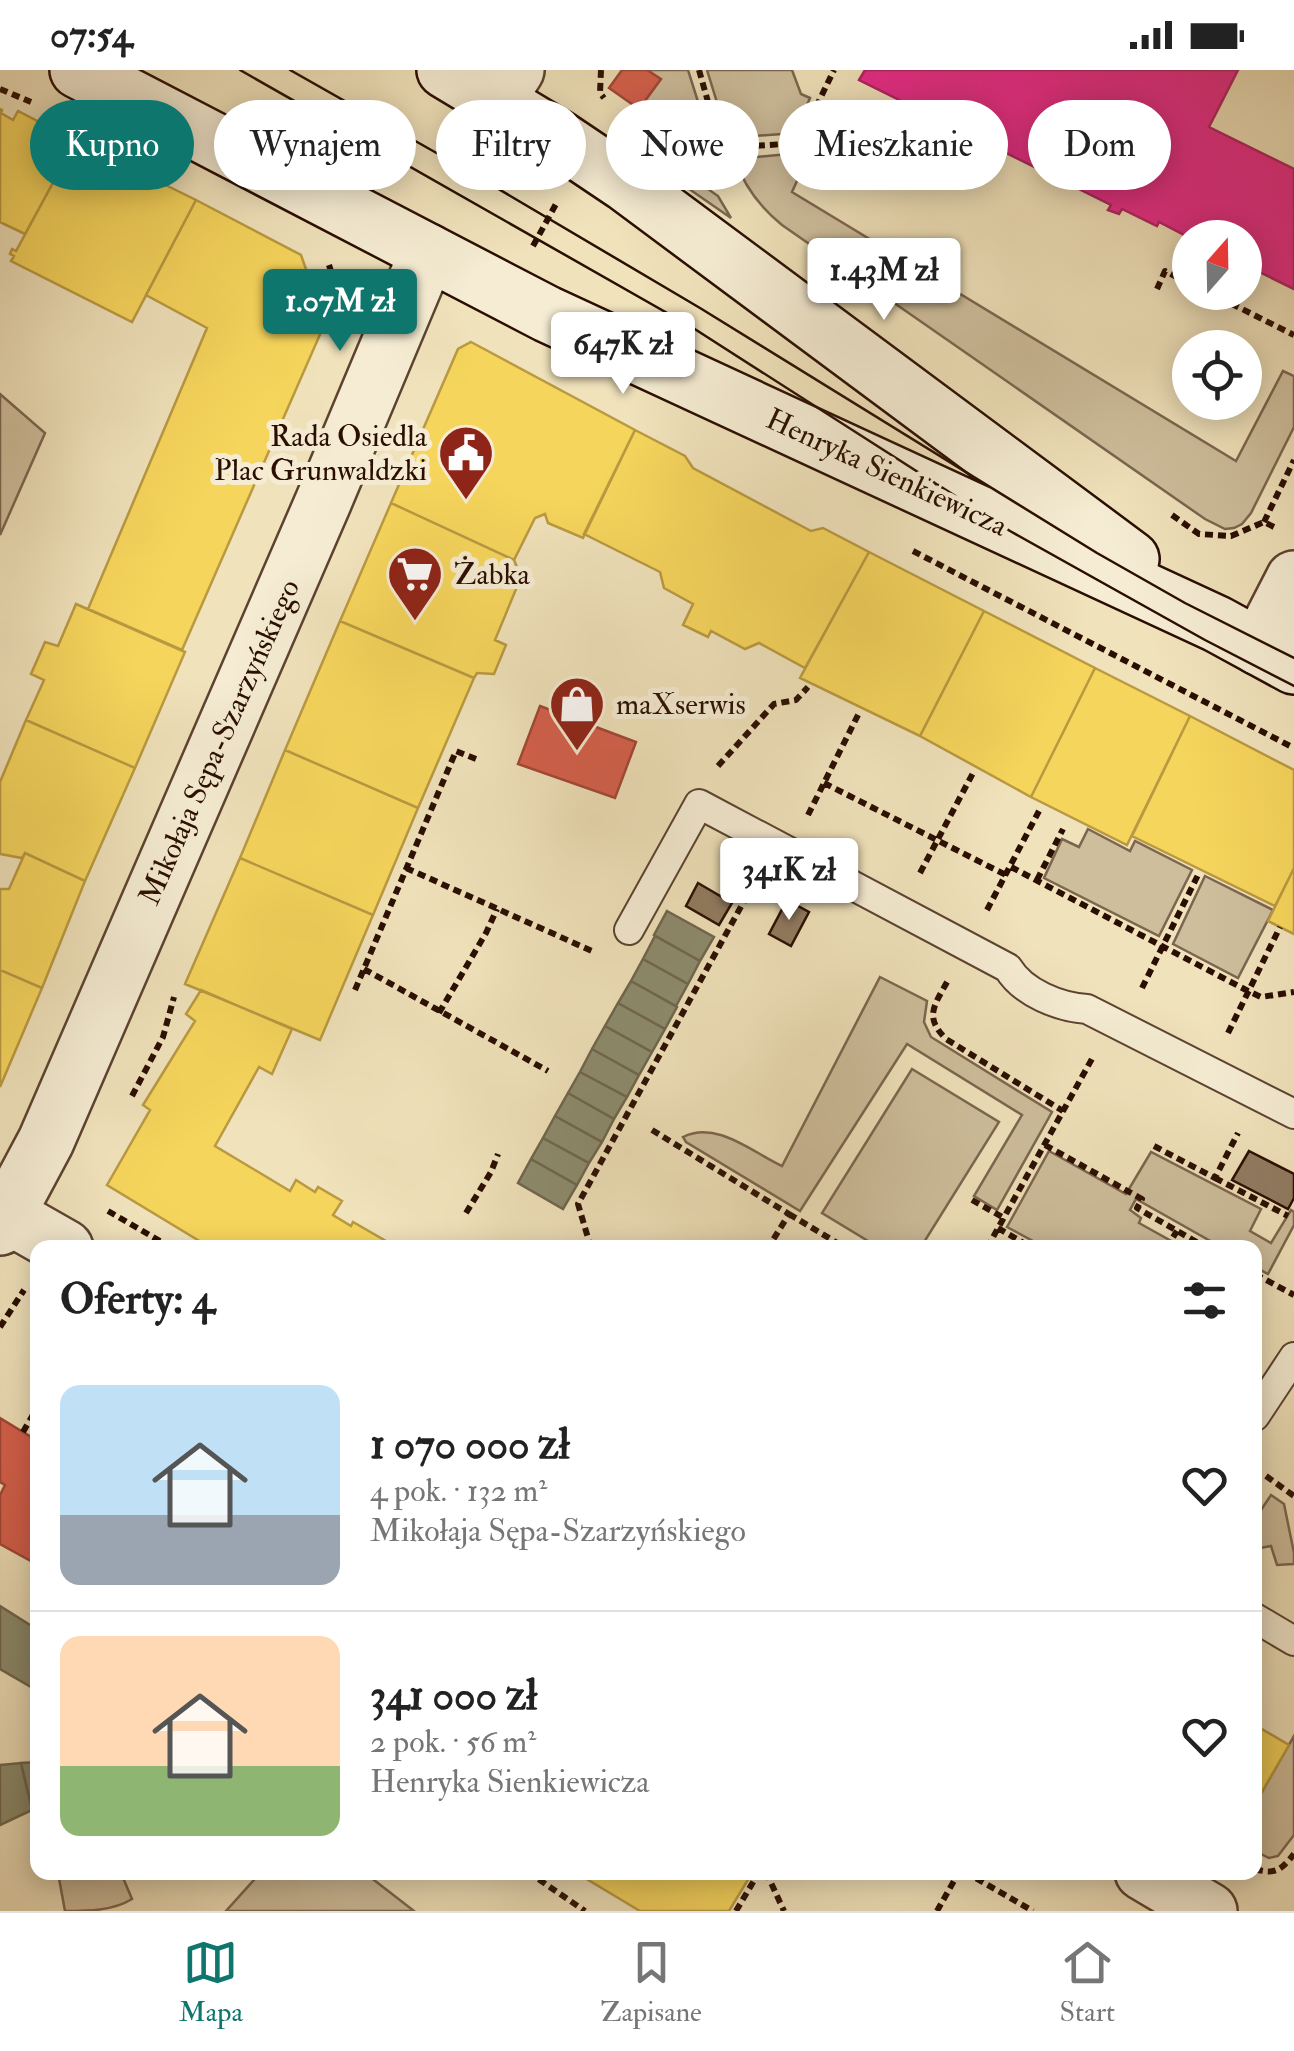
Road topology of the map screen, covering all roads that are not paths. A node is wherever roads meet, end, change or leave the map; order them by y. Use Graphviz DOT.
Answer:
graph roads {
  1 [pos="78,70"];
  2 [pos="445,70"];
  3 [pos="507,85"];
  4 [pos="428,252"];
  5 [pos="1294,579"];
  6 [pos="1257,646"];
  7 [pos="629,930"];
  8 [pos="1294,1114"];
  9 [pos="2,1218"];
  10 [pos="30,1248"];
  11 [pos="1294,1357"];
  12 [pos="1262,1405"];
  13 [pos="1262,1622"];
  14 [pos="1294,1642"];
  15 [pos="1157,1880"];
  16 [pos="1209,1911"];
  1 -- 4 [label="street, Henryka Sienkiewicza"];
  2 -- 3 [label="street, Henryka Sienkiewicza"];
  3 -- 6 [label="street, Henryka Sienkiewicza"];
  4 -- 6 [label="street, Henryka Sienkiewicza"];
  4 -- 9 [label="street, Mikołaja Sępa-Szarzyńskiego"];
  5 -- 6 [label="street"];
  7 -- 8 [label="lane"];
  9 -- 10 [label="street"];
  11 -- 12 [label="lane"];
  13 -- 14 [label="lane"];
  15 -- 16 [label="street"];
}
